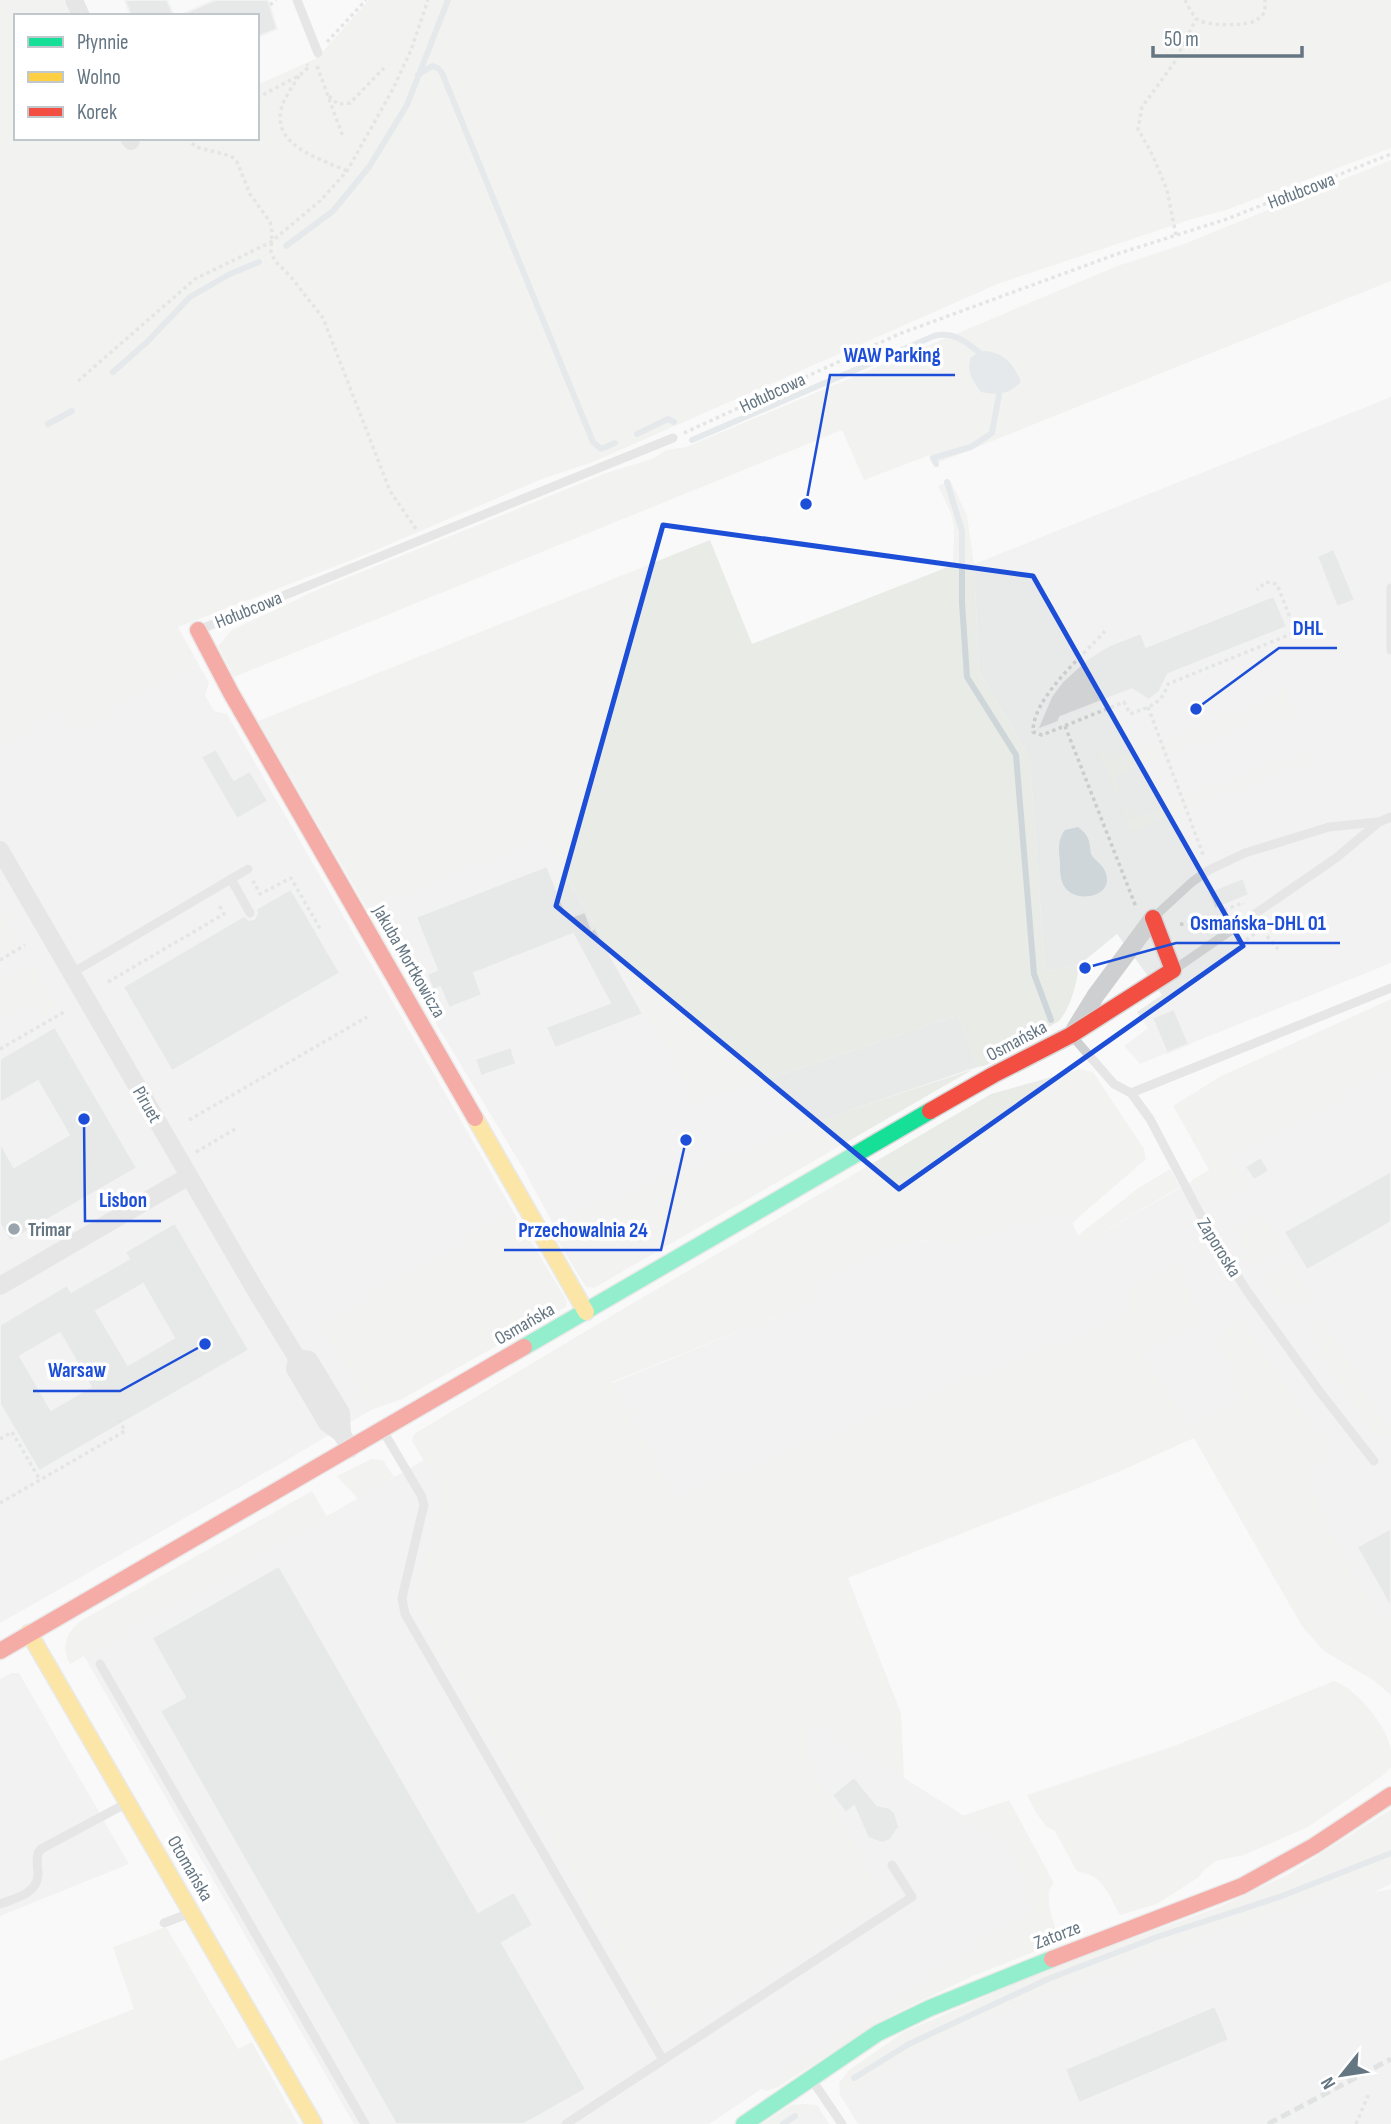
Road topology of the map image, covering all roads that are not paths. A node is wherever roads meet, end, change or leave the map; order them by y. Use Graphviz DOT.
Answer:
graph roads {
  1 [pos="297,0"];
  2 [pos="316,54"];
  3 [pos="673,438"];
  4 [pos="1391,588"];
  5 [pos="198,630"];
  6 [pos="1391,650"];
  7 [pos="1391,817"];
  8 [pos="1379,822"];
  9 [pos="0,850"];
  10 [pos="248,869"];
  11 [pos="231,879"];
  12 [pos="250,913"];
  13 [pos="1153,918"];
  14 [pos="1173,970"];
  15 [pos="72,973"];
  16 [pos="1391,988"];
  17 [pos="1071,1035"];
  18 [pos="1131,1093"];
  19 [pos="190,1176"];
  20 [pos="0,1286"];
  21 [pos="586,1312"];
  22 [pos="382,1430"];
  23 [pos="346,1442"];
  24 [pos="1374,1461"];
  25 [pos="29,1633"];
  26 [pos="0,1651"];
  27 [pos="100,1664"];
  28 [pos="1391,1795"];
  29 [pos="128,1802"];
  30 [pos="892,1865"];
  31 [pos="0,1904"];
  32 [pos="192,1912"];
  33 [pos="164,1923"];
  34 [pos="663,2060"];
  35 [pos="811,2078"];
  36 [pos="314,2124"];
  37 [pos="365,2124"];
  38 [pos="566,2124"];
  39 [pos="744,2124"];
  40 [pos="842,2124"];
  1 -- 2 [label="lane"];
  3 -- 5 [label="lane, Hołubcowa"];
  4 -- 6 [label="lane"];
  5 -- 21 [label="street, Jakuba Mortkowicza"];
  7 -- 8 [label="lane"];
  8 -- 13 [label="lane"];
  8 -- 14 [label="lane"];
  9 -- 15 [label="street, Piruet"];
  10 -- 11 [label="lane"];
  11 -- 12 [label="lane"];
  11 -- 15 [label="lane"];
  13 -- 14 [label="street"];
  13 -- 17 [label="street"];
  14 -- 17 [label="street, Osmańska"];
  15 -- 19 [label="street, Piruet"];
  16 -- 18 [label="lane"];
  17 -- 18 [label="lane, Zaporoska"];
  17 -- 21 [label="street, Osmańska"];
  18 -- 24 [label="lane, Zaporoska"];
  19 -- 20 [label="street"];
  19 -- 23 [label="street, Piruet"];
  21 -- 22 [label="street, Osmańska"];
  22 -- 23 [label="street, Osmańska"];
  22 -- 34 [label="lane"];
  23 -- 25 [label="street, Osmańska"];
  25 -- 26 [label="street, Osmańska"];
  25 -- 29 [label="street, Otomańska"];
  27 -- 37 [label="lane"];
  28 -- 35 [label="street, Zatorze"];
  29 -- 31 [label="lane"];
  29 -- 32 [label="street, Otomańska"];
  30 -- 34 [label="lane"];
  32 -- 33 [label="lane"];
  32 -- 36 [label="street, Otomańska"];
  34 -- 38 [label="lane"];
  35 -- 39 [label="street, Zatorze"];
  35 -- 40 [label="lane"];
}
